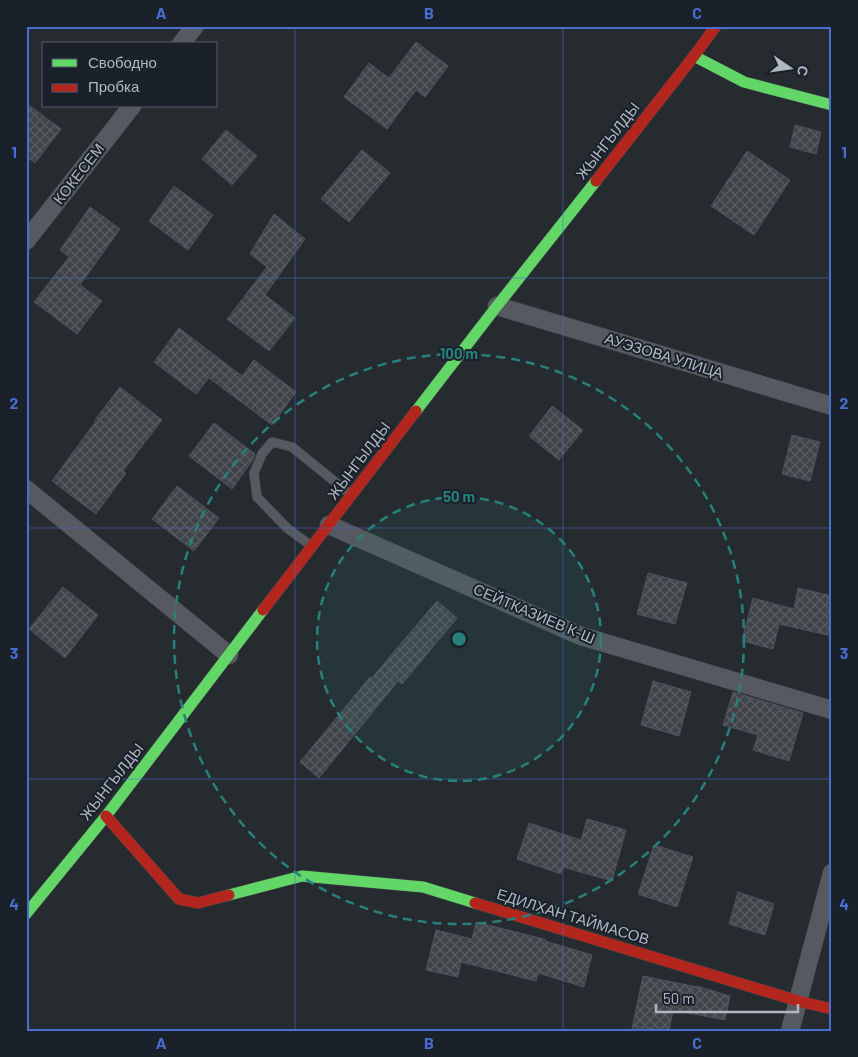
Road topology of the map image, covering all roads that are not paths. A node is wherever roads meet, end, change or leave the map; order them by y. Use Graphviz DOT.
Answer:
graph roads {
  1 [pos="195,26"];
  2 [pos="716,26"];
  3 [pos="183,42"];
  4 [pos="694,56"];
  5 [pos="832,105"];
  6 [pos="130,108"];
  7 [pos="26,241"];
  8 [pos="497,306"];
  9 [pos="832,406"];
  10 [pos="26,489"];
  11 [pos="352,495"];
  12 [pos="329,525"];
  13 [pos="312,547"];
  14 [pos="229,655"];
  15 [pos="832,710"];
  16 [pos="106,816"];
  17 [pos="832,873"];
  18 [pos="26,914"];
  19 [pos="798,1001"];
  20 [pos="832,1009"];
  21 [pos="790,1031"];
  1 -- 3 [label="street"];
  2 -- 4 [label="street, ЖЫНГЫЛДЫ"];
  4 -- 5 [label="street"];
  4 -- 8 [label="street, ЖЫНГЫЛДЫ"];
  6 -- 7 [label="street, КОКЕСЕМ"];
  8 -- 9 [label="street, АУЭЗОВА УЛИЦА"];
  8 -- 11 [label="street, ЖЫНГЫЛДЫ"];
  10 -- 14 [label="street"];
  11 -- 12 [label="street, ЖЫНГЫЛДЫ"];
  11 -- 13 [label="lane"];
  12 -- 13 [label="street, ЖЫНГЫЛДЫ"];
  12 -- 15 [label="street, СЕЙТКАЗИЕВ К-Ш"];
  13 -- 14 [label="street, ЖЫНГЫЛДЫ"];
  14 -- 16 [label="street, ЖЫНГЫЛДЫ"];
  16 -- 18 [label="street, ЖЫНГЫЛДЫ"];
  16 -- 19 [label="street, ЕДИЛХАН ТАЙМАСОВ"];
  17 -- 19 [label="street"];
  19 -- 20 [label="street, ЕДИЛХАН ТАЙМАСОВ"];
  19 -- 21 [label="street"];
}
